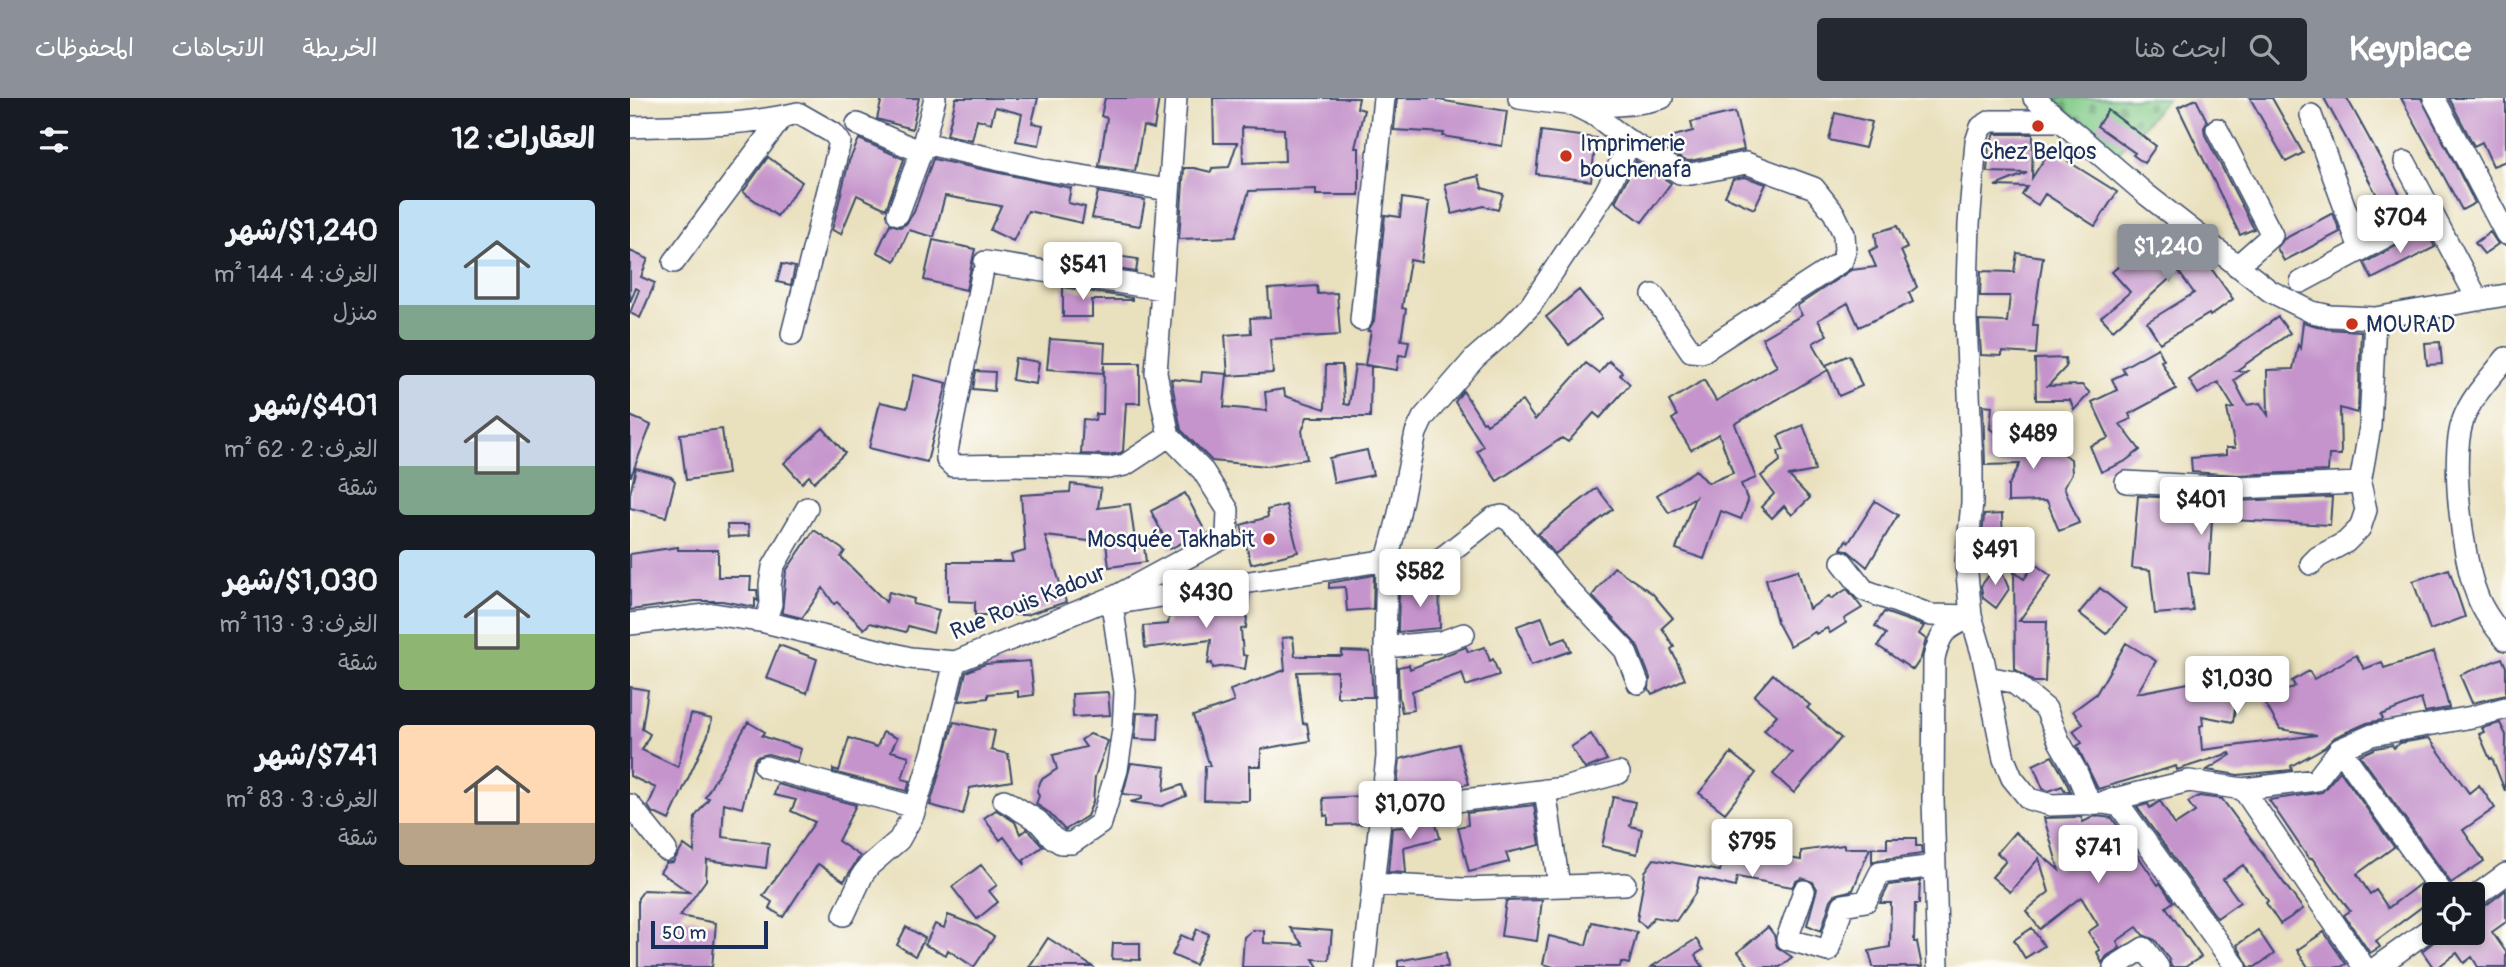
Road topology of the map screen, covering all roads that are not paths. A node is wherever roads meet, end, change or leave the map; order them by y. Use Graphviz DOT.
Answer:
graph roads {
  1 [pos="935,98"];
  2 [pos="1177,98"];
  3 [pos="1384,98"];
  4 [pos="1519,98"];
  5 [pos="1662,98"];
  6 [pos="2034,98"];
  7 [pos="2434,98"];
  8 [pos="1570,103"];
  9 [pos="2311,115"];
  10 [pos="782,117"];
  11 [pos="2062,121"];
  12 [pos="856,124"];
  13 [pos="630,127"];
  14 [pos="2217,129"];
  15 [pos="1626,139"];
  16 [pos="922,148"];
  17 [pos="2405,162"];
  18 [pos="1168,190"];
  19 [pos="2432,212"];
  20 [pos="898,214"];
  21 [pos="2506,234"];
  22 [pos="2360,249"];
  23 [pos="674,262"];
  24 [pos="2237,266"];
  25 [pos="2301,282"];
  26 [pos="1162,289"];
  27 [pos="1653,295"];
  28 [pos="2506,295"];
  29 [pos="2478,300"];
  30 [pos="2375,318"];
  31 [pos="1361,320"];
  32 [pos="792,334"];
  33 [pos="2506,358"];
  34 [pos="1169,436"];
  35 [pos="2126,482"];
  36 [pos="2360,483"];
  37 [pos="807,508"];
  38 [pos="1842,562"];
  39 [pos="2311,564"];
  40 [pos="1387,568"];
  41 [pos="1112,604"];
  42 [pos="1086,608"];
  43 [pos="1971,616"];
  44 [pos="765,622"];
  45 [pos="630,624"];
  46 [pos="1464,634"];
  47 [pos="2506,640"];
  48 [pos="1385,647"];
  49 [pos="955,662"];
  50 [pos="1987,677"];
  51 [pos="1638,683"];
  52 [pos="2506,708"];
  53 [pos="2340,749"];
  54 [pos="765,767"];
  55 [pos="1619,773"];
  56 [pos="2243,789"];
  57 [pos="1545,790"];
  58 [pos="1004,800"];
  59 [pos="2092,804"];
  60 [pos="630,805"];
  61 [pos="915,807"];
  62 [pos="1381,810"];
  63 [pos="666,850"];
  64 [pos="1935,866"];
  65 [pos="2506,874"];
  66 [pos="2434,882"];
  67 [pos="1372,884"];
  68 [pos="1625,884"];
  69 [pos="1559,886"];
  70 [pos="2485,889"];
  71 [pos="1804,891"];
  72 [pos="844,915"];
  73 [pos="2422,940"];
  74 [pos="1807,946"];
  75 [pos="2406,959"];
  76 [pos="1364,967"];
  77 [pos="1817,967"];
  78 [pos="1938,967"];
  79 [pos="2114,967"];
  80 [pos="2158,967"];
  81 [pos="2236,967"];
  82 [pos="2364,967"];
  83 [pos="2378,967"];
  1 -- 16 [label="street"];
  2 -- 18 [label="street"];
  3 -- 31 [label="street"];
  4 -- 8 [label="street"];
  5 -- 8 [label="street"];
  6 -- 11 [label="street"];
  7 -- 21 [label="street"];
  8 -- 15 [label="street"];
  9 -- 22 [label="street"];
  10 -- 13 [label="street"];
  10 -- 23 [label="street"];
  10 -- 32 [label="street"];
  11 -- 24 [label="street"];
  11 -- 43 [label="street"];
  12 -- 16 [label="street"];
  14 -- 24 [label="street"];
  15 -- 27 [label="street"];
  15 -- 40 [label="street"];
  16 -- 18 [label="street"];
  16 -- 20 [label="street"];
  17 -- 19 [label="street"];
  18 -- 26 [label="street"];
  19 -- 22 [label="street"];
  19 -- 29 [label="street"];
  22 -- 25 [label="street"];
  24 -- 30 [label="street"];
  26 -- 34 [label="street"];
  26 -- 34 [label="street"];
  28 -- 29 [label="street"];
  29 -- 30 [label="street"];
  30 -- 36 [label="street"];
  33 -- 47 [label="street"];
  34 -- 42 [label="street, Rue Rouis Kadour"];
  35 -- 36 [label="street"];
  36 -- 39 [label="street"];
  37 -- 44 [label="street"];
  38 -- 43 [label="street"];
  40 -- 41 [label="street"];
  40 -- 48 [label="street"];
  40 -- 51 [label="street"];
  41 -- 42 [label="street"];
  41 -- 58 [label="street"];
  42 -- 49 [label="street, Rue Rouis Kadour"];
  43 -- 50 [label="street"];
  43 -- 64 [label="street"];
  44 -- 45 [label="street, Rue Rouis Kadour"];
  44 -- 49 [label="street, Rue Rouis Kadour"];
  46 -- 48 [label="street"];
  48 -- 62 [label="street"];
  49 -- 61 [label="street"];
  50 -- 59 [label="street"];
  50 -- 59 [label="street"];
  52 -- 53 [label="street"];
  53 -- 56 [label="street"];
  53 -- 66 [label="street"];
  54 -- 61 [label="street"];
  55 -- 57 [label="street"];
  56 -- 59 [label="street"];
  56 -- 82 [label="street"];
  57 -- 62 [label="street"];
  57 -- 69 [label="street"];
  59 -- 81 [label="street"];
  60 -- 63 [label="street"];
  61 -- 72 [label="street"];
  62 -- 67 [label="street"];
  64 -- 74 [label="street"];
  64 -- 78 [label="street"];
  65 -- 70 [label="street"];
  67 -- 69 [label="street"];
  67 -- 76 [label="street"];
  68 -- 69 [label="street"];
  71 -- 74 [label="street"];
  73 -- 75 [label="street"];
  74 -- 77 [label="street"];
  75 -- 83 [label="street"];
  79 -- 80 [label="street"];
}
